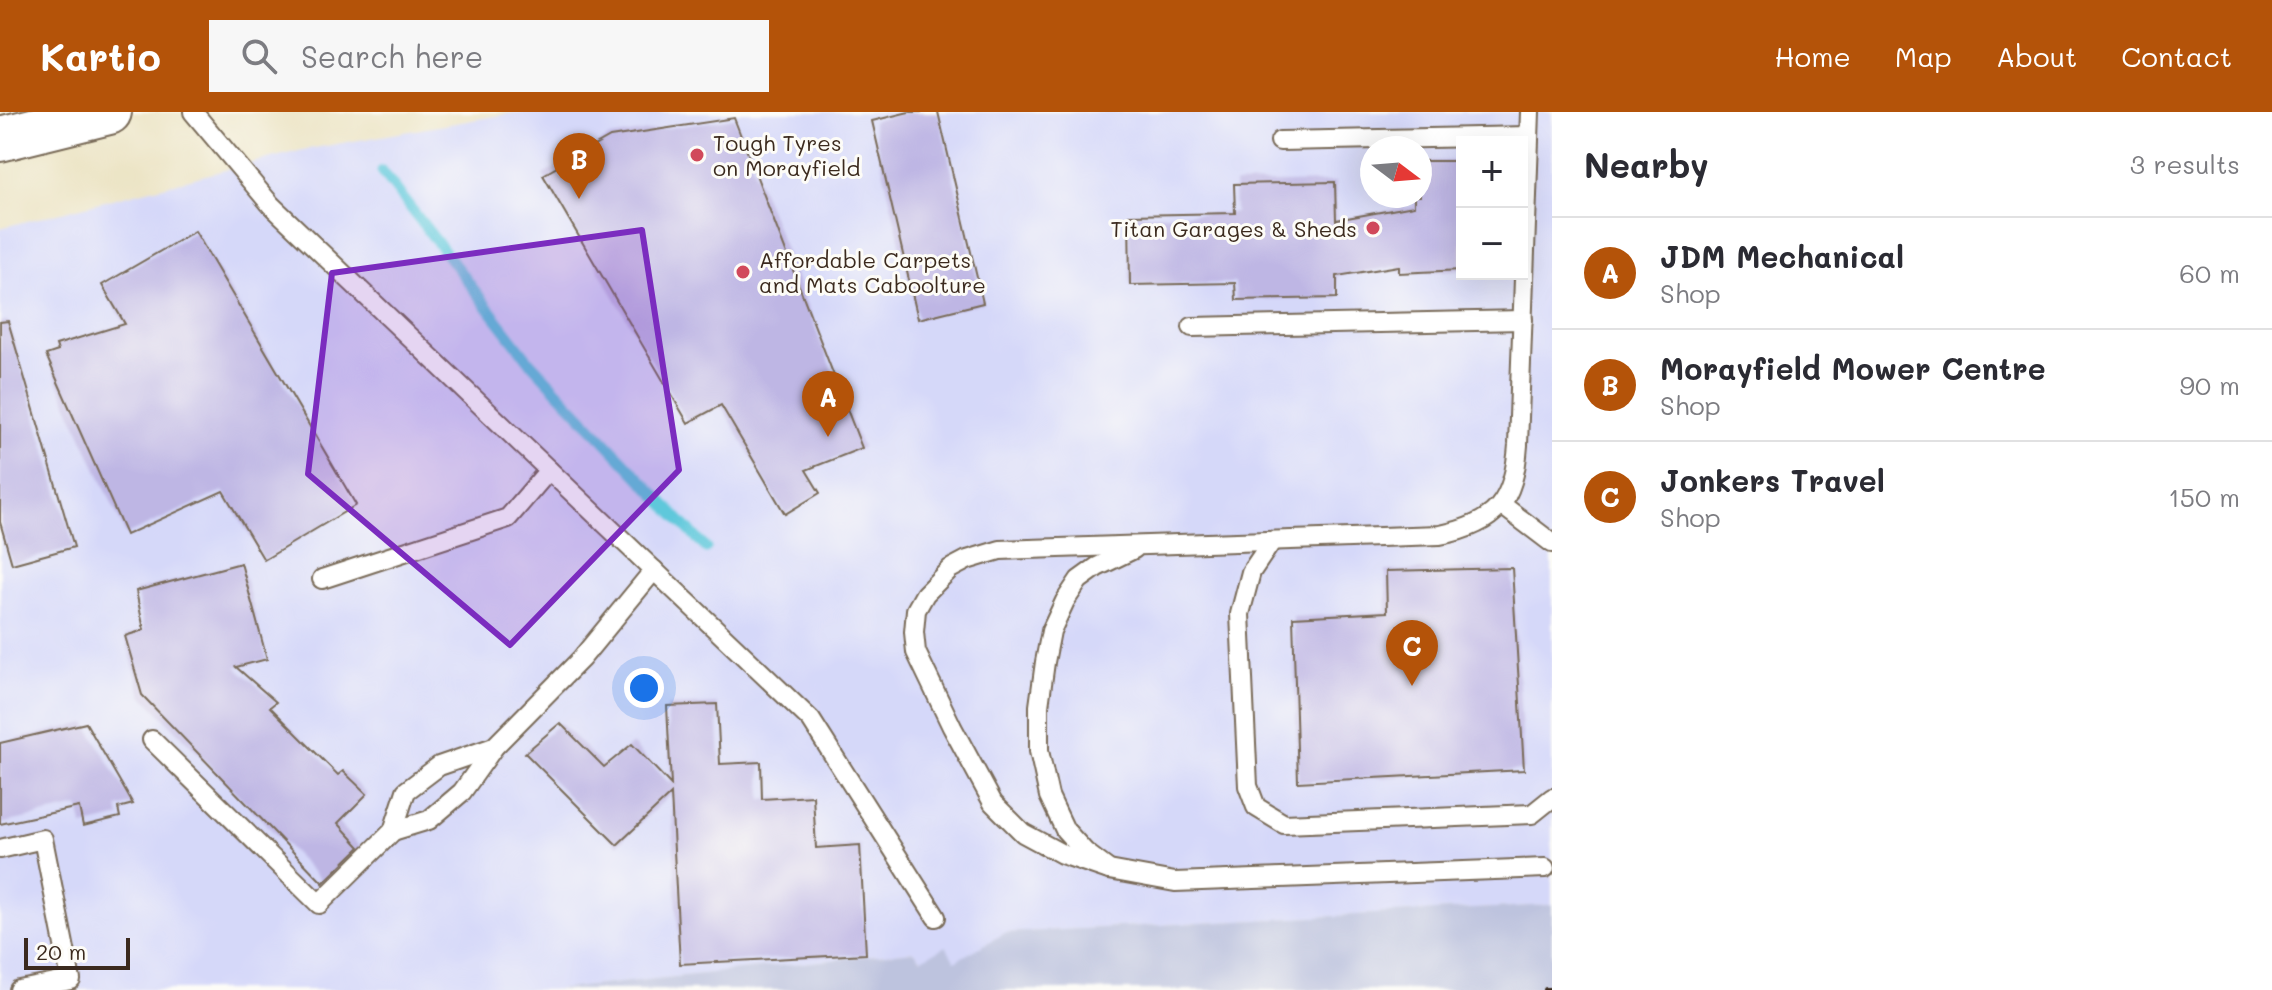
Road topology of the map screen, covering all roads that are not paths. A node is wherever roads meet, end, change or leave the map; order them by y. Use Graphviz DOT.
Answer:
graph roads {
  1 [pos="109,112"];
  2 [pos="193,112"];
  3 [pos="1530,112"];
  4 [pos="1529,136"];
  5 [pos="0,139"];
  6 [pos="1280,141"];
  7 [pos="1523,320"];
  8 [pos="1192,327"];
  9 [pos="549,470"];
  10 [pos="1502,505"];
  11 [pos="1272,541"];
  12 [pos="1552,543"];
  13 [pos="1140,546"];
  14 [pos="654,570"];
  15 [pos="322,579"];
  16 [pos="152,740"];
  17 [pos="494,747"];
  18 [pos="1552,798"];
  19 [pos="393,831"];
  20 [pos="0,849"];
  21 [pos="1545,868"];
  22 [pos="1109,870"];
  23 [pos="936,917"];
  24 [pos="19,990"];
  1 -- 5 [label="main road"];
  2 -- 9 [label="lane"];
  3 -- 4 [label="lane"];
  4 -- 6 [label="lane"];
  4 -- 7 [label="lane"];
  7 -- 8 [label="lane"];
  7 -- 10 [label="lane"];
  9 -- 14 [label="lane"];
  9 -- 15 [label="lane"];
  10 -- 11 [label="lane"];
  10 -- 12 [label="lane"];
  11 -- 13 [label="lane"];
  11 -- 18 [label="lane"];
  13 -- 22 [label="lane"];
  13 -- 22 [label="lane"];
  14 -- 17 [label="lane"];
  14 -- 23 [label="lane"];
  16 -- 19 [label="lane"];
  17 -- 19 [label="lane"];
  17 -- 19 [label="lane"];
  20 -- 24 [label="lane"];
  21 -- 22 [label="lane"];
}
